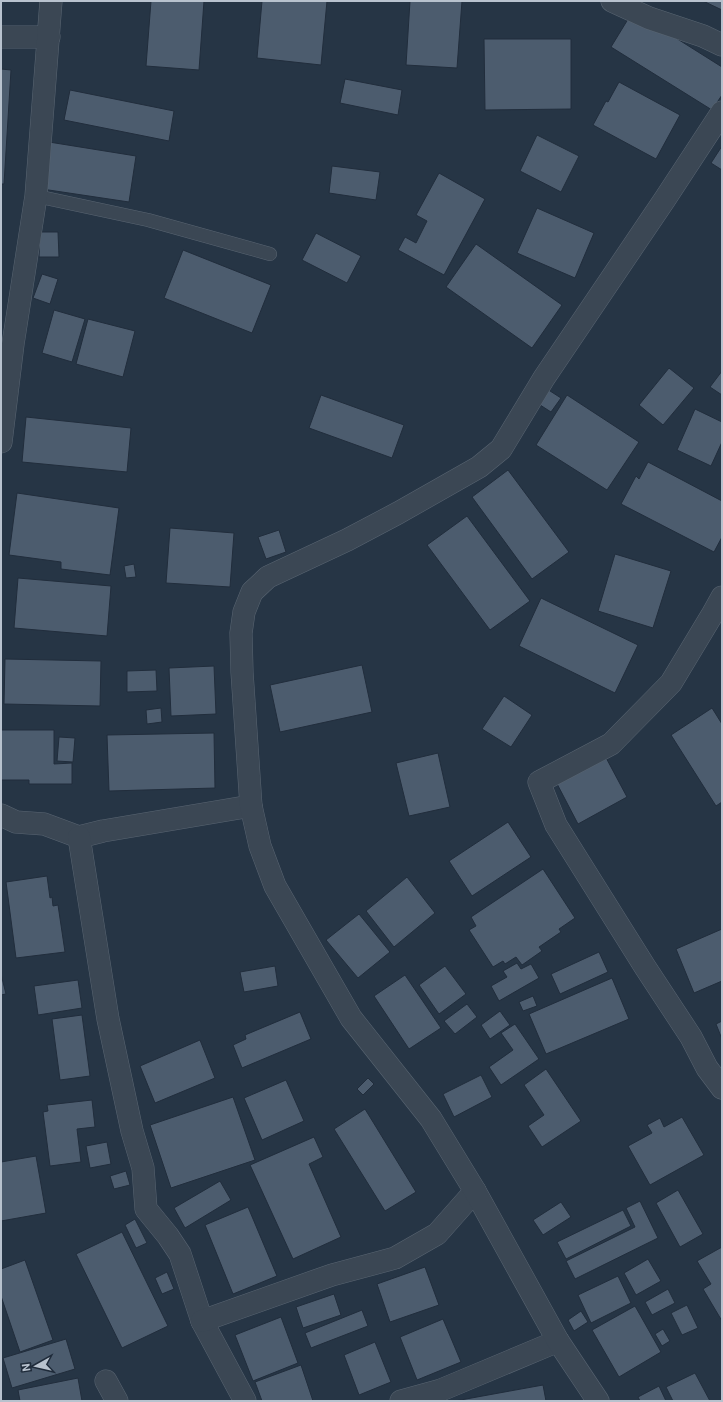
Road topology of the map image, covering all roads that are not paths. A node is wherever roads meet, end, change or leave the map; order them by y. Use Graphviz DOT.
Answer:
graph roads {
  1 [pos="51,1"];
  2 [pos="612,1"];
  3 [pos="1,37"];
  4 [pos="49,37"];
  5 [pos="722,45"];
  6 [pos="722,112"];
  7 [pos="36,196"];
  8 [pos="270,254"];
  9 [pos="7,344"];
  10 [pos="1,442"];
  11 [pos="722,597"];
  12 [pos="251,806"];
  13 [pos="1,815"];
  14 [pos="79,837"];
  15 [pos="722,1088"];
  16 [pos="475,1190"];
  17 [pos="202,1322"];
  18 [pos="558,1341"];
  19 [pos="106,1381"];
  20 [pos="117,1401"];
  21 [pos="245,1401"];
  22 [pos="400,1401"];
  23 [pos="598,1401"];
  1 -- 4 [label="street"];
  2 -- 5 [label="street"];
  3 -- 4 [label="street"];
  4 -- 7 [label="street"];
  6 -- 12 [label="street"];
  7 -- 8 [label="lane"];
  7 -- 9 [label="street"];
  9 -- 10 [label="street"];
  11 -- 15 [label="street"];
  12 -- 14 [label="street"];
  12 -- 16 [label="street"];
  13 -- 14 [label="street"];
  14 -- 17 [label="street"];
  16 -- 17 [label="street"];
  16 -- 18 [label="street"];
  17 -- 21 [label="street"];
  18 -- 22 [label="street"];
  18 -- 23 [label="street"];
  19 -- 20 [label="street"];
}
